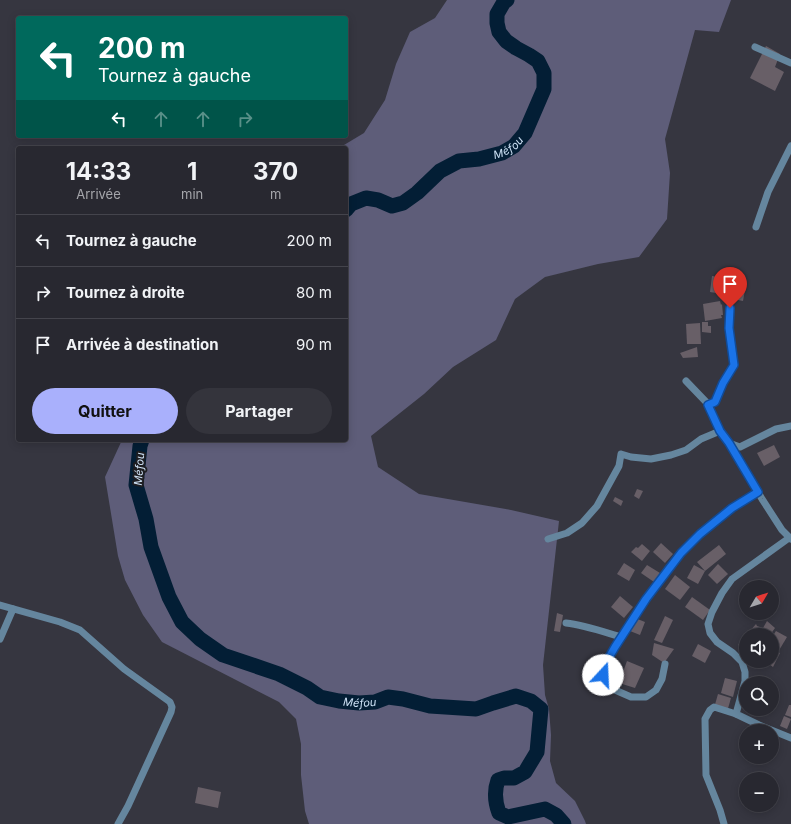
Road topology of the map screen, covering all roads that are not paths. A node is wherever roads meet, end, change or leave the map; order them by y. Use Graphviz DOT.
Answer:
graph roads {
  1 [pos="755,47"];
  2 [pos="791,63"];
  3 [pos="791,146"];
  4 [pos="756,227"];
  5 [pos="730,308"];
  6 [pos="686,381"];
  7 [pos="708,405"];
  8 [pos="791,426"];
  9 [pos="720,431"];
  10 [pos="729,443"];
  11 [pos="758,492"];
  12 [pos="548,539"];
  13 [pos="790,539"];
  14 [pos="0,605"];
  15 [pos="13,609"];
  16 [pos="566,623"];
  17 [pos="621,637"];
  18 [pos="0,639"];
  19 [pos="665,664"];
  20 [pos="736,714"];
  21 [pos="791,738"];
  22 [pos="118,824"];
  23 [pos="724,824"];
  1 -- 2 [label="street"];
  3 -- 4 [label="street"];
  5 -- 7 [label="street"];
  6 -- 7 [label="street"];
  7 -- 9 [label="street"];
  8 -- 10 [label="street"];
  9 -- 10 [label="street"];
  9 -- 12 [label="street"];
  10 -- 11 [label="street"];
  11 -- 13 [label="street"];
  11 -- 17 [label="street"];
  13 -- 20 [label="street"];
  14 -- 15 [label="street"];
  15 -- 18 [label="street"];
  15 -- 22 [label="street"];
  16 -- 17 [label="street"];
  17 -- 19 [label="street"];
  20 -- 21 [label="street"];
  20 -- 23 [label="street"];
}
